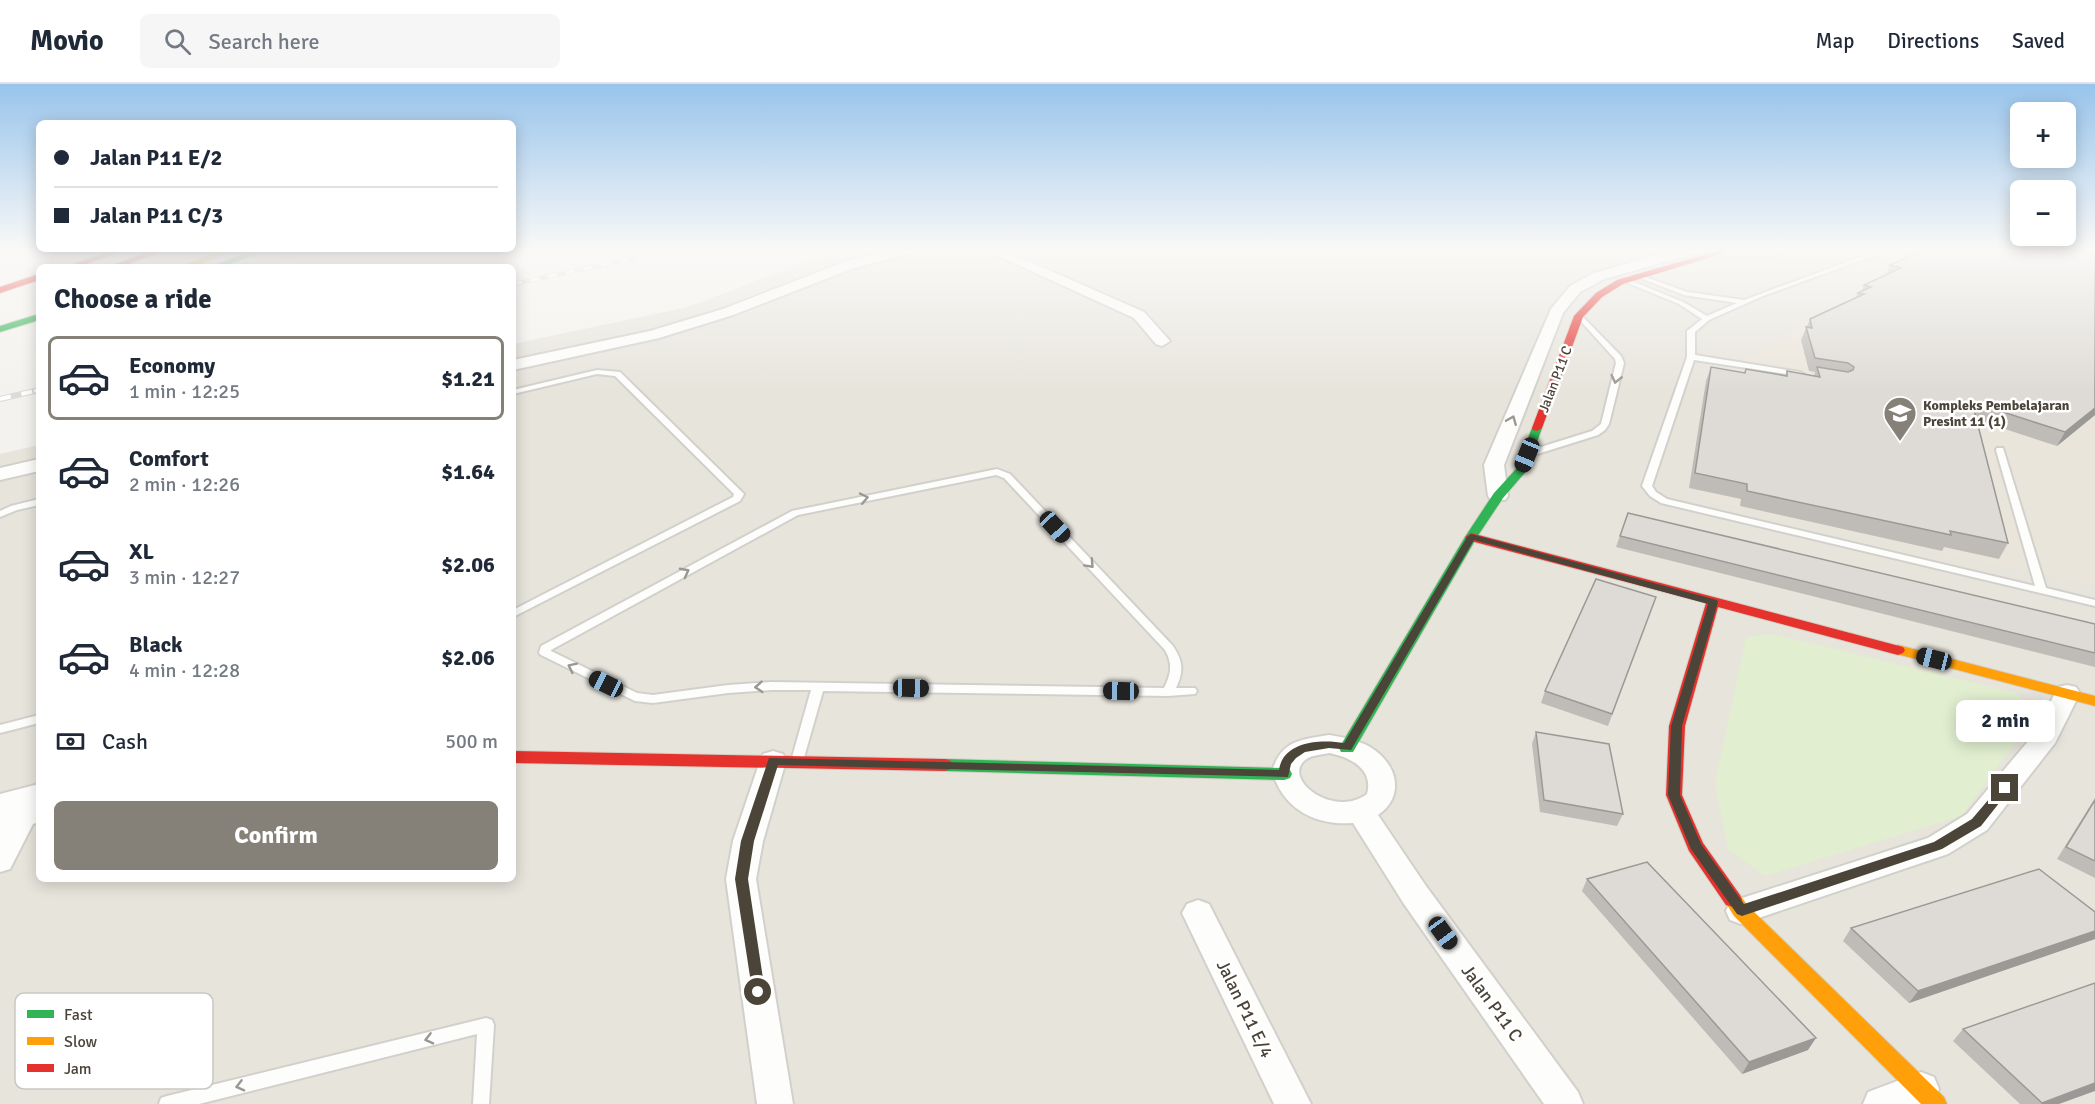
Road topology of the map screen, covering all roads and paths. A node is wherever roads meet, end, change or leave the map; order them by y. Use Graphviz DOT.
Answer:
graph roads {
  1 [pos="19,297"];
  2 [pos="768,297"];
  3 [pos="1097,297"];
  4 [pos="1569,297"];
  5 [pos="1597,297"];
  6 [pos="1668,297"];
  7 [pos="1705,297"];
  8 [pos="1760,297"];
  9 [pos="1745,302"];
  10 [pos="0,303"];
  11 [pos="1579,316"];
  12 [pos="36,318"];
  13 [pos="1707,319"];
  14 [pos="0,329"];
  15 [pos="1162,341"];
  16 [pos="1691,357"];
  17 [pos="516,364"];
  18 [pos="1807,376"];
  19 [pos="516,391"];
  20 [pos="2000,450"];
  21 [pos="1527,455"];
  22 [pos="36,466"];
  23 [pos="0,474"];
  24 [pos="1498,496"];
  25 [pos="36,503"];
  26 [pos="0,514"];
  27 [pos="1471,537"];
  28 [pos="2042,591"];
  29 [pos="1713,602"];
  30 [pos="2095,603"];
  31 [pos="516,612"];
  32 [pos="818,687"];
  33 [pos="1191,691"];
  34 [pos="1168,692"];
  35 [pos="2067,693"];
  36 [pos="2095,701"];
  37 [pos="36,720"];
  38 [pos="0,729"];
  39 [pos="1347,748"];
  40 [pos="516,757"];
  41 [pos="785,761"];
  42 [pos="1284,774"];
  43 [pos="20,809"];
  44 [pos="1360,811"];
  45 [pos="0,861"];
  46 [pos="1742,911"];
  47 [pos="1198,913"];
  48 [pos="1928,1096"];
  49 [pos="186,1101"];
  50 [pos="167,1104"];
  51 [pos="481,1104"];
  52 [pos="775,1104"];
  53 [pos="1293,1104"];
  54 [pos="1565,1104"];
  55 [pos="1881,1104"];
  1 -- 10 [label="main road"];
  2 -- 17 [label="street"];
  3 -- 15 [label="street"];
  24 -- 4 [label="street, Jalan P11 C, one-way"];
  5 -- 11 [label="main road, Jalan P11 C"];
  6 -- 13 [label="lane"];
  7 -- 9 [label="lane"];
  8 -- 9 [label="lane"];
  9 -- 13 [label="lane"];
  11 -- 21 [label="main road, Jalan P11 C"];
  11 -- 21 [label="lane, one-way"];
  12 -- 14 [label="main road"];
  13 -- 16 [label="lane"];
  16 -- 18 [label="lane"];
  16 -- 28 [label="lane"];
  19 -- 31 [label="lane"];
  20 -- 28 [label="lane"];
  21 -- 24 [label="main road, Jalan P11 C"];
  22 -- 23 [label="street"];
  24 -- 27 [label="main road, Jalan P11 C"];
  25 -- 26 [label="lane"];
  27 -- 29 [label="main road"];
  27 -- 39 [label="main road, Jalan P11 C"];
  28 -- 30 [label="lane"];
  29 -- 35 [label="main road"];
  29 -- 46 [label="main road"];
  32 -- 34 [label="lane"];
  32 -- 34 [label="lane, one-way"];
  32 -- 41 [label="lane"];
  33 -- 34 [label="lane"];
  35 -- 36 [label="main road"];
  35 -- 46 [label="street"];
  37 -- 38 [label="lane"];
  39 -- 42 [label="street"];
  39 -- 44 [label="street"];
  40 -- 41 [label="main road"];
  41 -- 42 [label="main road"];
  41 -- 52 [label="street"];
  42 -- 44 [label="street"];
  43 -- 45 [label="street"];
  44 -- 54 [label="street, Jalan P11 C"];
  46 -- 48 [label="main road"];
  47 -- 53 [label="street, Jalan P11 E/4"];
  48 -- 55 [label="street"];
  49 -- 50 [label="lane"];
  51 -- 49 [label="lane, one-way"];
}
